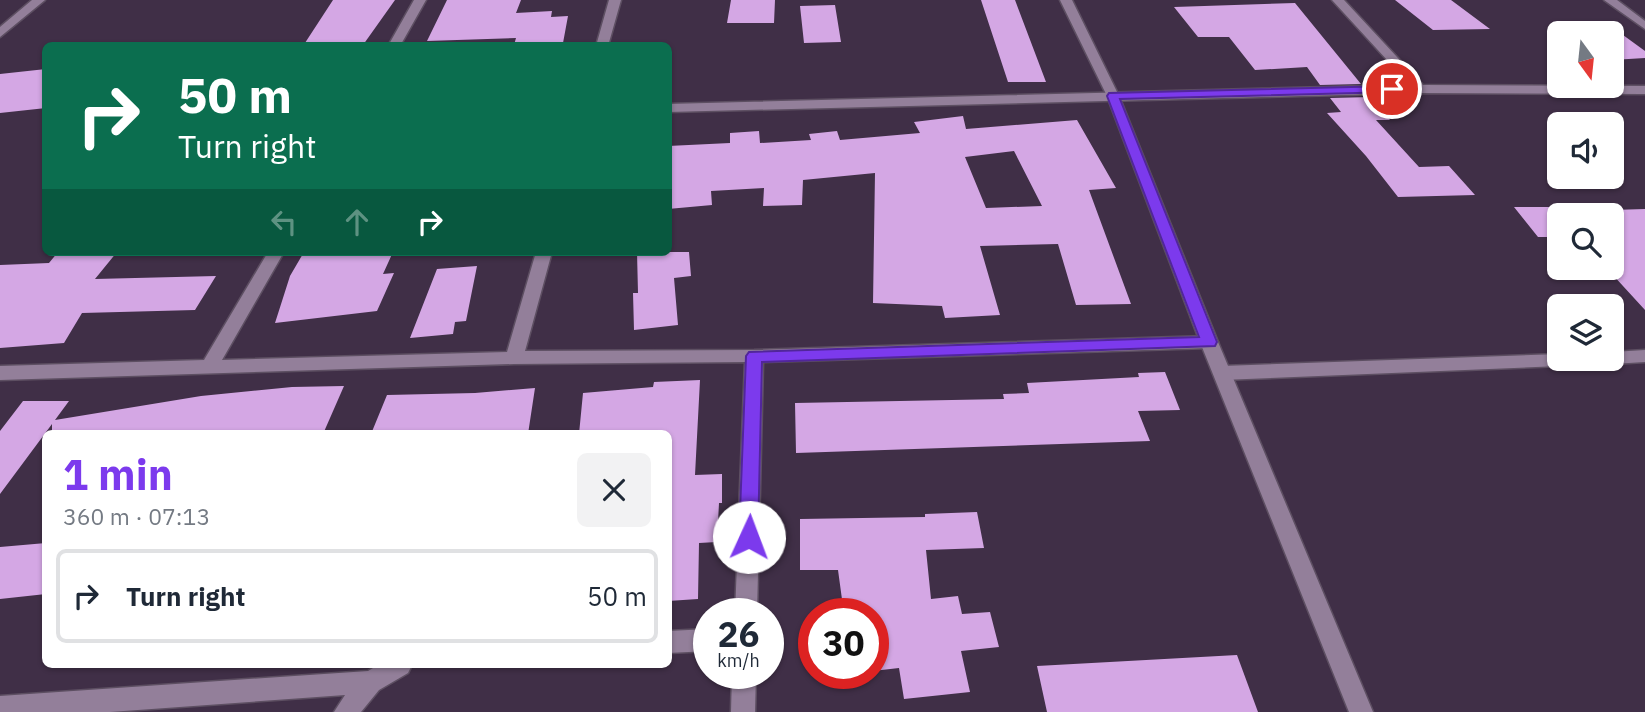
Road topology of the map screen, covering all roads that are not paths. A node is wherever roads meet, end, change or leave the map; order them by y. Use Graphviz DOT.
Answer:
graph roads {
  1 [pos="39,0"];
  2 [pos="420,0"];
  3 [pos="615,0"];
  4 [pos="1066,0"];
  5 [pos="1338,0"];
  6 [pos="1610,0"];
  7 [pos="1645,26"];
  8 [pos="0,33"];
  9 [pos="396,42"];
  10 [pos="603,42"];
  11 [pos="1420,89"];
  12 [pos="1645,90"];
  13 [pos="1113,96"];
  14 [pos="672,108"];
  15 [pos="274,256"];
  16 [pos="543,256"];
  17 [pos="1209,342"];
  18 [pos="754,356"];
  19 [pos="1645,356"];
  20 [pos="1624,357"];
  21 [pos="514,358"];
  22 [pos="1547,360"];
  23 [pos="209,368"];
  24 [pos="0,373"];
  25 [pos="1222,373"];
  26 [pos="746,598"];
  27 [pos="693,641"];
  28 [pos="672,642"];
  29 [pos="395,668"];
  30 [pos="370,682"];
  31 [pos="744,689"];
  32 [pos="0,709"];
  33 [pos="346,712"];
  34 [pos="743,712"];
  35 [pos="1361,712"];
  1 -- 8 [label="street"];
  2 -- 9 [label="street"];
  3 -- 10 [label="street"];
  4 -- 13 [label="street"];
  5 -- 11 [label="street"];
  6 -- 7 [label="street"];
  11 -- 12 [label="street"];
  11 -- 13 [label="street"];
  13 -- 14 [label="street"];
  13 -- 17 [label="street"];
  15 -- 23 [label="street"];
  16 -- 21 [label="street"];
  17 -- 18 [label="street"];
  17 -- 25 [label="street"];
  18 -- 21 [label="street"];
  18 -- 26 [label="street"];
  19 -- 20 [label="street"];
  21 -- 23 [label="street"];
  22 -- 25 [label="street"];
  23 -- 24 [label="street"];
  25 -- 35 [label="street"];
  27 -- 28 [label="street"];
  29 -- 30 [label="street"];
  30 -- 32 [label="street"];
  30 -- 33 [label="street"];
  31 -- 34 [label="street"];
}
